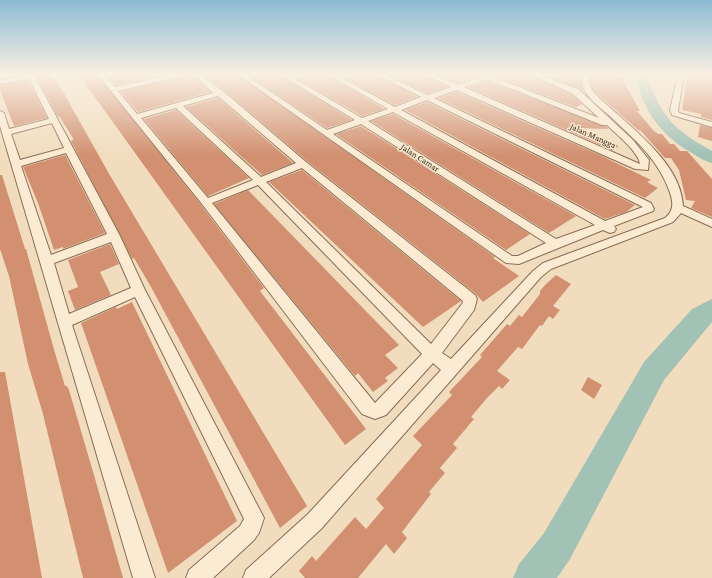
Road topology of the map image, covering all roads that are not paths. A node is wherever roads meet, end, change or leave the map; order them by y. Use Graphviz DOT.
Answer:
graph roads {
  1 [pos="45,102"];
  2 [pos="122,102"];
  3 [pos="189,102"];
  4 [pos="231,102"];
  5 [pos="280,102"];
  6 [pos="330,102"];
  7 [pos="382,102"];
  8 [pos="416,102"];
  9 [pos="436,102"];
  10 [pos="492,102"];
  11 [pos="558,102"];
  12 [pos="589,102"];
  13 [pos="598,102"];
  14 [pos="676,102"];
  15 [pos="178,105"];
  16 [pos="395,109"];
  17 [pos="0,113"];
  18 [pos="134,117"];
  19 [pos="54,120"];
  20 [pos="362,121"];
  21 [pos="618,125"];
  22 [pos="712,125"];
  23 [pos="326,134"];
  24 [pos="5,136"];
  25 [pos="69,149"];
  26 [pos="17,164"];
  27 [pos="304,164"];
  28 [pos="260,181"];
  29 [pos="206,202"];
  30 [pos="678,208"];
  31 [pos="712,223"];
  32 [pos="606,226"];
  33 [pos="114,236"];
  34 [pos="624,236"];
  35 [pos="555,244"];
  36 [pos="47,261"];
  37 [pos="138,290"];
  38 [pos="64,322"];
  39 [pos="432,354"];
  40 [pos="451,368"];
  41 [pos="204,575"];
  42 [pos="144,578"];
  43 [pos="254,578"];
  1 -- 19 [label="street"];
  2 -- 18 [label="street"];
  3 -- 15 [label="street"];
  4 -- 27 [label="street"];
  5 -- 23 [label="street"];
  6 -- 20 [label="street, Jalan Camar"];
  7 -- 16 [label="street"];
  8 -- 16 [label="street"];
  9 -- 32 [label="street"];
  10 -- 21 [label="street, Jalan Mangga"];
  11 -- 21 [label="street"];
  12 -- 21 [label="street"];
  13 -- 21 [label="street"];
  14 -- 22 [label="street"];
  15 -- 18 [label="street"];
  15 -- 28 [label="street"];
  16 -- 20 [label="street"];
  16 -- 32 [label="street"];
  17 -- 24 [label="street"];
  18 -- 29 [label="street"];
  19 -- 24 [label="street"];
  19 -- 25 [label="street"];
  20 -- 23 [label="street"];
  20 -- 35 [label="street, Jalan Camar"];
  21 -- 30 [label="street"];
  23 -- 35 [label="street"];
  24 -- 26 [label="street"];
  25 -- 26 [label="street"];
  25 -- 33 [label="street"];
  26 -- 36 [label="street"];
  27 -- 28 [label="street"];
  27 -- 39 [label="street"];
  28 -- 29 [label="street"];
  28 -- 39 [label="street"];
  29 -- 39 [label="street"];
  30 -- 31 [label="street"];
  30 -- 34 [label="street"];
  32 -- 34 [label="street"];
  32 -- 35 [label="street"];
  33 -- 36 [label="street"];
  33 -- 37 [label="street"];
  34 -- 40 [label="street"];
  36 -- 38 [label="street"];
  37 -- 38 [label="street"];
  37 -- 41 [label="street"];
  38 -- 42 [label="street"];
  39 -- 40 [label="street"];
  40 -- 43 [label="street"];
}
